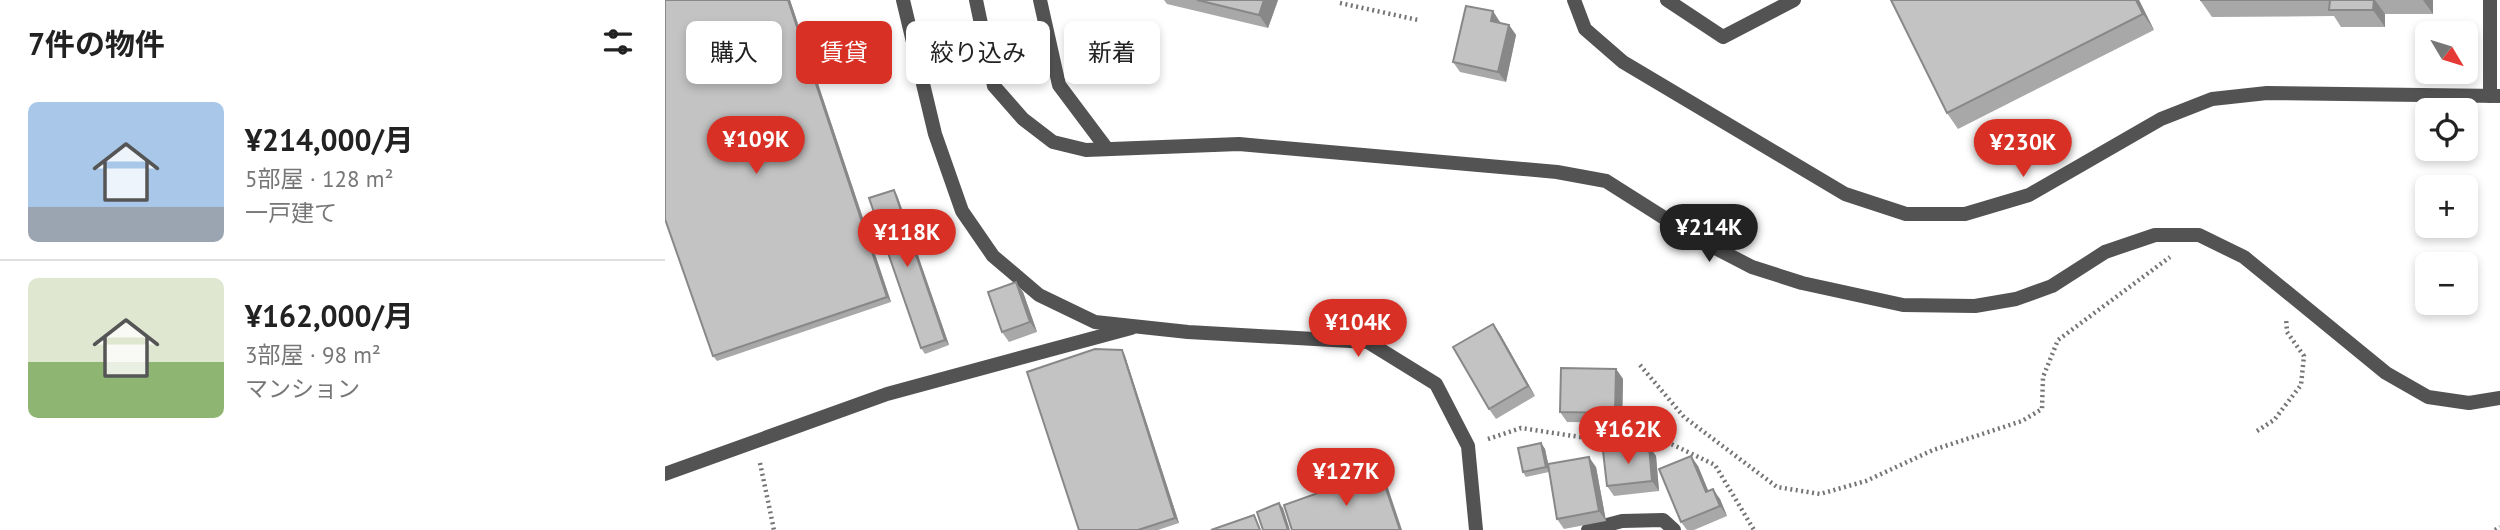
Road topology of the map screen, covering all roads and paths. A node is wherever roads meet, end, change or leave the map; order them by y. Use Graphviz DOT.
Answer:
graph roads {
  1 [pos="902,0"];
  2 [pos="977,0"];
  3 [pos="1040,0"];
  4 [pos="1574,0"];
  5 [pos="1667,0"];
  6 [pos="1794,0"];
  7 [pos="2490,0"];
  8 [pos="1340,3"];
  9 [pos="1418,20"];
  10 [pos="2495,96"];
  11 [pos="1107,149"];
  12 [pos="2199,235"];
  13 [pos="2283,289"];
  14 [pos="1143,325"];
  15 [pos="1640,365"];
  16 [pos="2500,398"];
  17 [pos="2257,431"];
  18 [pos="756,441"];
  19 [pos="1468,446"];
  20 [pos="665,474"];
  21 [pos="2500,527"];
  22 [pos="774,530"];
  23 [pos="1476,530"];
  24 [pos="1588,530"];
  25 [pos="1674,530"];
  26 [pos="1754,530"];
  27 [pos="2495,530"];
  1 -- 14 [label="street"];
  2 -- 11 [label="street"];
  3 -- 11 [label="street"];
  4 -- 10 [label="street"];
  5 -- 6 [label="street"];
  7 -- 10 [label="street"];
  8 -- 9 [label="path"];
  11 -- 12 [label="street"];
  12 -- 13 [label="street"];
  12 -- 15 [label="path"];
  13 -- 16 [label="street"];
  13 -- 17 [label="path"];
  14 -- 18 [label="street"];
  14 -- 19 [label="street"];
  18 -- 20 [label="street"];
  18 -- 22 [label="path"];
  19 -- 23 [label="street"];
  19 -- 26 [label="path"];
  21 -- 27 [label="path"];
  24 -- 25 [label="street"];
}
